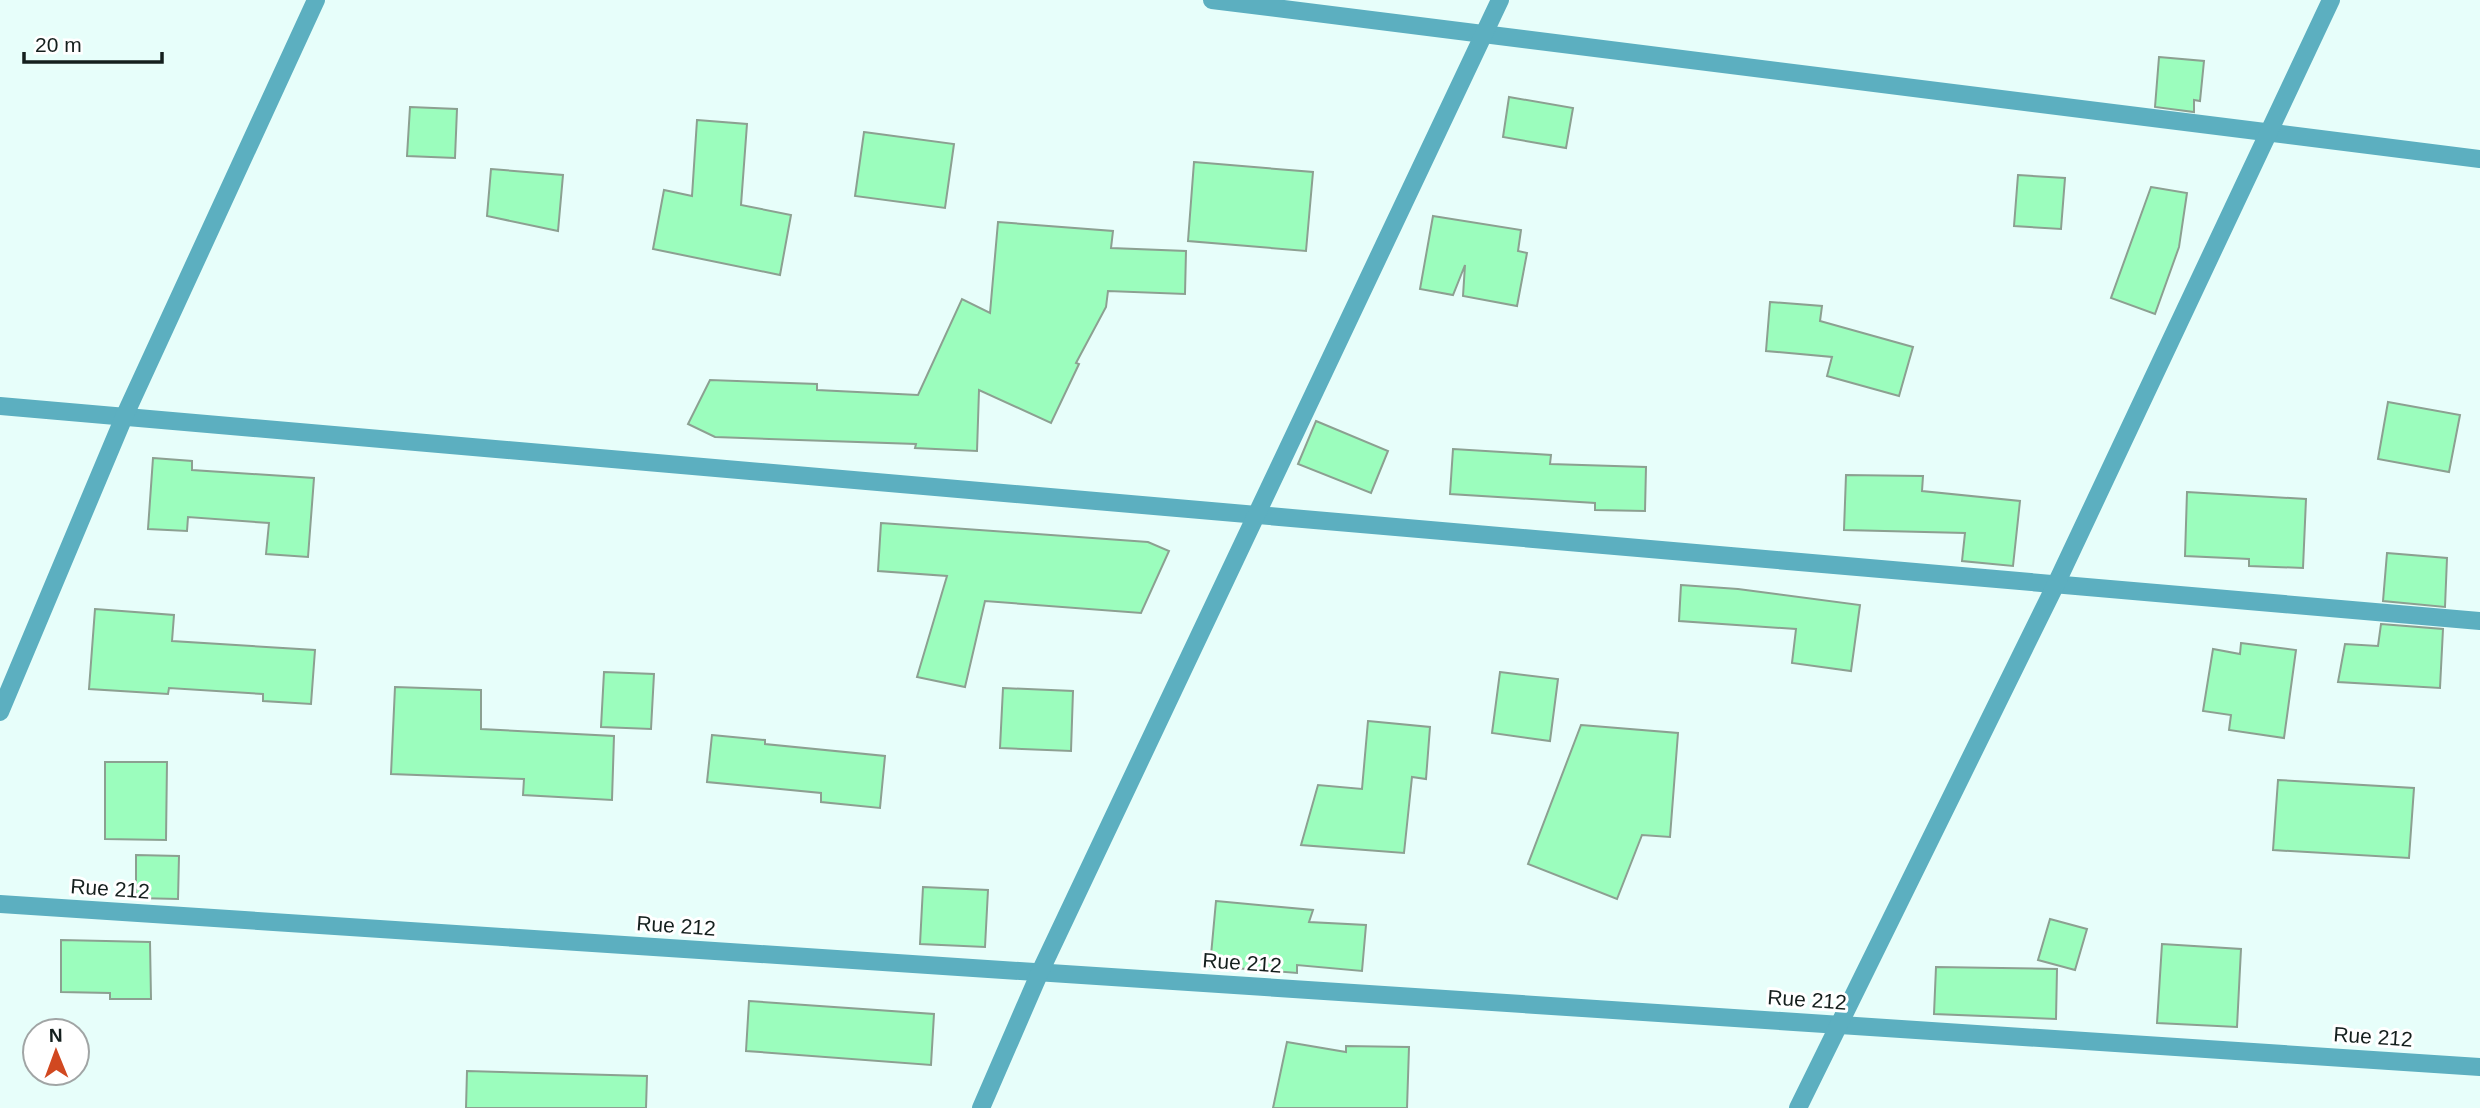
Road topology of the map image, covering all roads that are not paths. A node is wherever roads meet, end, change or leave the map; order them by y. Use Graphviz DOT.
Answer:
graph roads {
  1 [pos="316,0"];
  2 [pos="1212,0"];
  3 [pos="1500,0"];
  4 [pos="2331,0"];
  5 [pos="1483,34"];
  6 [pos="2267,132"];
  7 [pos="2480,159"];
  8 [pos="0,406"];
  9 [pos="124,416"];
  10 [pos="1259,515"];
  11 [pos="2056,584"];
  12 [pos="2480,621"];
  13 [pos="0,712"];
  14 [pos="0,904"];
  15 [pos="1040,972"];
  16 [pos="1836,1025"];
  17 [pos="2480,1067"];
  18 [pos="981,1108"];
  19 [pos="1798,1108"];
  1 -- 9 [label="street"];
  2 -- 5 [label="street"];
  3 -- 5 [label="street"];
  4 -- 6 [label="street"];
  5 -- 6 [label="street"];
  5 -- 10 [label="street"];
  6 -- 7 [label="street"];
  6 -- 11 [label="street"];
  8 -- 9 [label="street"];
  9 -- 10 [label="street"];
  9 -- 13 [label="street"];
  10 -- 11 [label="street"];
  10 -- 15 [label="street"];
  11 -- 12 [label="street"];
  11 -- 16 [label="street"];
  14 -- 15 [label="street, Rue 212"];
  15 -- 16 [label="street, Rue 212"];
  15 -- 18 [label="street"];
  16 -- 17 [label="street, Rue 212"];
  16 -- 19 [label="street"];
}
